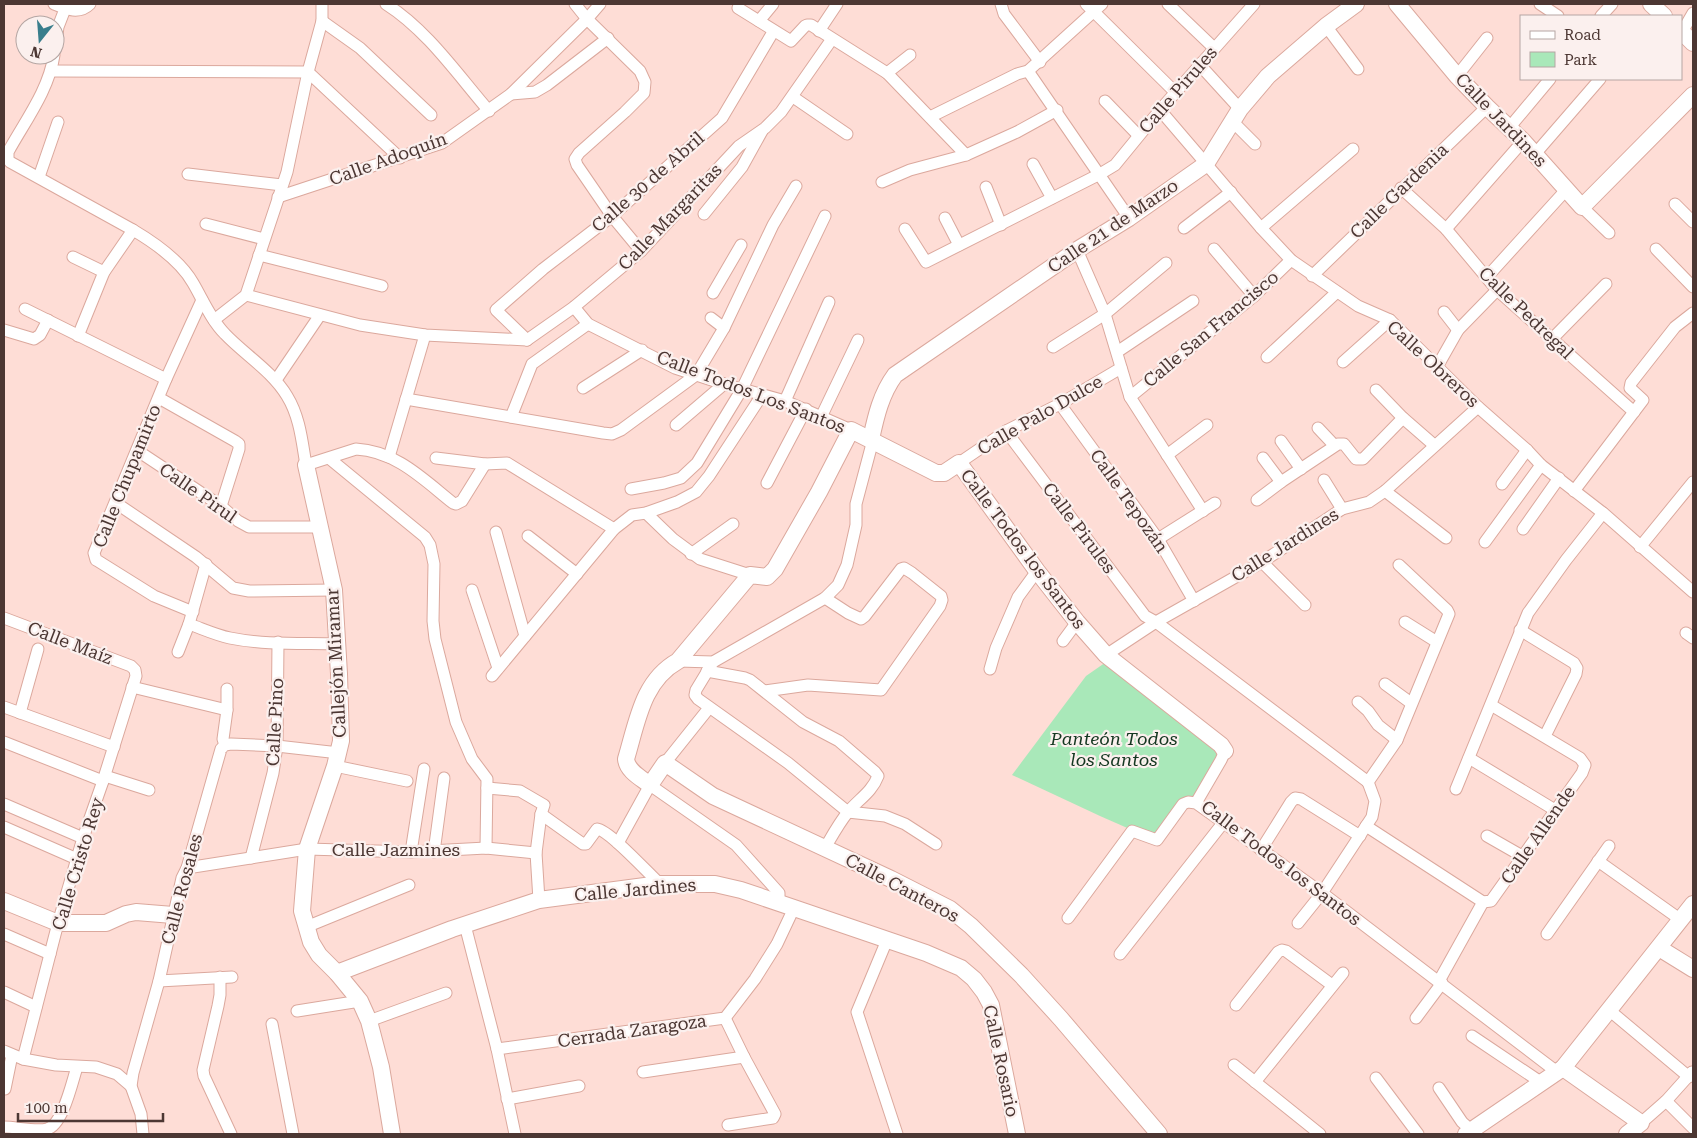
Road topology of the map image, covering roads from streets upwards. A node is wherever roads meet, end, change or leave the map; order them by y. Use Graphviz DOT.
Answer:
graph roads {
  1 [pos="54,4"];
  2 [pos="90,4"];
  3 [pos="322,4"];
  4 [pos="386,4"];
  5 [pos="575,4"];
  6 [pos="600,4"];
  7 [pos="773,4"];
  8 [pos="837,4"];
  9 [pos="1168,4"];
  10 [pos="1253,4"];
  11 [pos="1356,4"];
  12 [pos="1397,4"];
  13 [pos="1540,4"];
  14 [pos="1612,4"];
  15 [pos="1001,5"];
  16 [pos="1094,6"];
  17 [pos="738,8"];
  18 [pos="65,9"];
  19 [pos="1693,13"];
  20 [pos="63,15"];
  21 [pos="1556,15"];
  22 [pos="1602,15"];
  23 [pos="587,19"];
  24 [pos="322,21"];
  25 [pos="759,21"];
  26 [pos="1326,26"];
  27 [pos="819,31"];
  28 [pos="773,32"];
  29 [pos="1685,36"];
  30 [pos="608,38"];
  31 [pos="1487,38"];
  32 [pos="832,39"];
  33 [pos="1214,48"];
  34 [pos="910,55"];
  35 [pos="1040,62"];
  36 [pos="1199,64"];
  37 [pos="53,65"];
  38 [pos="1358,69"];
  39 [pos="52,71"];
  40 [pos="1028,71"];
  41 [pos="308,72"];
  42 [pos="887,72"];
  43 [pos="1457,76"];
  44 [pos="1549,80"];
  45 [pos="1599,80"];
  46 [pos="1175,92"];
  47 [pos="511,94"];
  48 [pos="1693,95"];
  49 [pos="793,97"];
  50 [pos="1105,101"];
  51 [pos="1487,107"];
  52 [pos="1057,110"];
  53 [pos="1160,110"];
  54 [pos="489,111"];
  55 [pos="431,115"];
  56 [pos="1236,115"];
  57 [pos="930,117"];
  58 [pos="58,122"];
  59 [pos="764,128"];
  60 [pos="1509,128"];
  61 [pos="846,134"];
  62 [pos="1138,135"];
  63 [pos="1523,141"];
  64 [pos="1255,144"];
  65 [pos="1353,149"];
  66 [pos="1535,154"];
  67 [pos="966,155"];
  68 [pos="400,158"];
  69 [pos="1033,164"];
  70 [pos="1206,164"];
  71 [pos="188,174"];
  72 [pos="1100,174"];
  73 [pos="39,178"];
  74 [pos="882,182"];
  75 [pos="282,185"];
  76 [pos="796,186"];
  77 [pos="986,186"];
  78 [pos="1401,188"];
  79 [pos="1566,190"];
  80 [pos="1231,192"];
  81 [pos="278,197"];
  82 [pos="1052,198"];
  83 [pos="1675,204"];
  84 [pos="1582,207"];
  85 [pos="704,214"];
  86 [pos="612,216"];
  87 [pos="824,216"];
  88 [pos="945,218"];
  89 [pos="1129,218"];
  90 [pos="1693,222"];
  91 [pos="206,224"];
  92 [pos="1001,225"];
  93 [pos="1184,228"];
  94 [pos="1261,228"];
  95 [pos="905,229"];
  96 [pos="1446,229"];
  97 [pos="134,230"];
  98 [pos="1609,232"];
  99 [pos="264,239"];
  100 [pos="741,245"];
  101 [pos="958,245"];
  102 [pos="1214,249"];
  103 [pos="1656,249"];
  104 [pos="1077,250"];
  105 [pos="641,252"];
  106 [pos="259,255"];
  107 [pos="73,257"];
  108 [pos="1292,260"];
  109 [pos="1166,263"];
  110 [pos="728,269"];
  111 [pos="104,272"];
  112 [pos="1312,276"];
  113 [pos="1487,278"];
  114 [pos="746,283"];
  115 [pos="1606,284"];
  116 [pos="382,286"];
  117 [pos="1693,287"];
  118 [pos="1497,290"];
  119 [pos="1336,292"];
  120 [pos="713,293"];
  121 [pos="246,295"];
  122 [pos="1254,296"];
  123 [pos="202,300"];
  124 [pos="1192,301"];
  125 [pos="829,302"];
  126 [pos="574,307"];
  127 [pos="25,309"];
  128 [pos="1444,312"];
  129 [pos="1693,313"];
  130 [pos="1105,314"];
  131 [pos="320,315"];
  132 [pos="710,318"];
  133 [pos="48,320"];
  134 [pos="214,320"];
  135 [pos="1390,320"];
  136 [pos="588,324"];
  137 [pos="724,328"];
  138 [pos="4,330"];
  139 [pos="1458,330"];
  140 [pos="424,335"];
  141 [pos="78,336"];
  142 [pos="527,340"];
  143 [pos="858,340"];
  144 [pos="1551,340"];
  145 [pos="1053,347"];
  146 [pos="642,350"];
  147 [pos="1116,352"];
  148 [pos="1267,357"];
  149 [pos="1344,362"];
  150 [pos="1437,367"];
  151 [pos="1121,368"];
  152 [pos="696,375"];
  153 [pos="166,378"];
  154 [pos="276,380"];
  155 [pos="724,384"];
  156 [pos="582,388"];
  157 [pos="742,389"];
  158 [pos="1376,390"];
  159 [pos="762,395"];
  160 [pos="1130,397"];
  161 [pos="159,398"];
  162 [pos="406,398"];
  163 [pos="785,400"];
  164 [pos="1060,404"];
  165 [pos="1478,407"];
  166 [pos="806,409"];
  167 [pos="1634,412"];
  168 [pos="822,416"];
  169 [pos="511,417"];
  170 [pos="1403,418"];
  171 [pos="676,425"];
  172 [pos="1207,425"];
  173 [pos="1318,428"];
  174 [pos="851,430"];
  175 [pos="1006,431"];
  176 [pos="872,439"];
  177 [pos="1281,441"];
  178 [pos="1334,445"];
  179 [pos="1434,445"];
  180 [pos="1527,450"];
  181 [pos="138,451"];
  182 [pos="1167,455"];
  183 [pos="389,457"];
  184 [pos="436,458"];
  185 [pos="1263,458"];
  186 [pos="330,459"];
  187 [pos="958,463"];
  188 [pos="485,464"];
  189 [pos="306,465"];
  190 [pos="1541,465"];
  191 [pos="1301,468"];
  192 [pos="1559,478"];
  193 [pos="1324,480"];
  194 [pos="1281,482"];
  195 [pos="1693,482"];
  196 [pos="767,484"];
  197 [pos="1502,484"];
  198 [pos="631,489"];
  199 [pos="1385,491"];
  200 [pos="1574,491"];
  201 [pos="1257,500"];
  202 [pos="116,503"];
  203 [pos="1214,503"];
  204 [pos="221,506"];
  205 [pos="1342,509"];
  206 [pos="1203,511"];
  207 [pos="646,513"];
  208 [pos="1603,513"];
  209 [pos="733,524"];
  210 [pos="320,527"];
  211 [pos="614,529"];
  212 [pos="1523,529"];
  213 [pos="496,532"];
  214 [pos="528,536"];
  215 [pos="1446,538"];
  216 [pos="1158,539"];
  217 [pos="1485,542"];
  218 [pos="1640,547"];
  219 [pos="691,554"];
  220 [pos="1262,562"];
  221 [pos="206,564"];
  222 [pos="1399,565"];
  223 [pos="1037,571"];
  224 [pos="577,574"];
  225 [pos="750,575"];
  226 [pos="334,590"];
  227 [pos="472,590"];
  228 [pos="1693,592"];
  229 [pos="825,598"];
  230 [pos="1194,601"];
  231 [pos="1305,605"];
  232 [pos="193,612"];
  233 [pos="4,618"];
  234 [pos="1077,622"];
  235 [pos="1156,622"];
  236 [pos="1405,622"];
  237 [pos="190,624"];
  238 [pos="1520,630"];
  239 [pos="525,636"];
  240 [pos="1063,641"];
  241 [pos="278,642"];
  242 [pos="1437,642"];
  243 [pos="337,644"];
  244 [pos="38,650"];
  245 [pos="178,652"];
  246 [pos="1106,655"];
  247 [pos="678,661"];
  248 [pos="710,667"];
  249 [pos="990,669"];
  250 [pos="135,670"];
  251 [pos="1385,684"];
  252 [pos="132,687"];
  253 [pos="227,689"];
  254 [pos="765,691"];
  255 [pos="1358,702"];
  256 [pos="1411,703"];
  257 [pos="1491,705"];
  258 [pos="4,707"];
  259 [pos="709,708"];
  260 [pos="227,710"];
  261 [pos="20,712"];
  262 [pos="1545,736"];
  263 [pos="1397,740"];
  264 [pos="4,742"];
  265 [pos="225,745"];
  266 [pos="277,746"];
  267 [pos="114,747"];
  268 [pos="1225,751"];
  269 [pos="1469,758"];
  270 [pos="337,760"];
  271 [pos="665,763"];
  272 [pos="424,770"];
  273 [pos="104,778"];
  274 [pos="444,778"];
  275 [pos="407,781"];
  276 [pos="1368,782"];
  277 [pos="650,784"];
  278 [pos="487,788"];
  279 [pos="1456,789"];
  280 [pos="149,790"];
  281 [pos="1196,803"];
  282 [pos="4,804"];
  283 [pos="1555,810"];
  284 [pos="848,812"];
  285 [pos="541,814"];
  286 [pos="1223,823"];
  287 [pos="1366,826"];
  288 [pos="4,827"];
  289 [pos="1360,836"];
  290 [pos="1487,836"];
  291 [pos="83,838"];
  292 [pos="618,843"];
  293 [pos="936,844"];
  294 [pos="1609,846"];
  295 [pos="486,848"];
  296 [pos="825,848"];
  297 [pos="307,850"];
  298 [pos="1261,850"];
  299 [pos="411,852"];
  300 [pos="434,852"];
  301 [pos="536,854"];
  302 [pos="1522,856"];
  303 [pos="251,858"];
  304 [pos="77,859"];
  305 [pos="1598,861"];
  306 [pos="187,868"];
  307 [pos="660,884"];
  308 [pos="409,885"];
  309 [pos="1322,893"];
  310 [pos="539,900"];
  311 [pos="4,901"];
  312 [pos="1486,902"];
  313 [pos="1693,904"];
  314 [pos="787,906"];
  315 [pos="172,916"];
  316 [pos="1068,918"];
  317 [pos="1681,920"];
  318 [pos="58,923"];
  319 [pos="1298,923"];
  320 [pos="465,925"];
  321 [pos="306,927"];
  322 [pos="4,934"];
  323 [pos="1547,934"];
  324 [pos="887,940"];
  325 [pos="1659,948"];
  326 [pos="50,954"];
  327 [pos="1120,954"];
  328 [pos="961,968"];
  329 [pos="1693,969"];
  330 [pos="337,973"];
  331 [pos="1342,973"];
  332 [pos="220,977"];
  333 [pos="232,977"];
  334 [pos="160,981"];
  335 [pos="1440,982"];
  336 [pos="1332,985"];
  337 [pos="4,992"];
  338 [pos="446,993"];
  339 [pos="360,1001"];
  340 [pos="1236,1005"];
  341 [pos="36,1006"];
  342 [pos="1609,1010"];
  343 [pos="297,1011"];
  344 [pos="726,1018"];
  345 [pos="1416,1018"];
  346 [pos="369,1021"];
  347 [pos="272,1024"];
  348 [pos="1472,1036"];
  349 [pos="497,1049"];
  350 [pos="13,1055"];
  351 [pos="744,1057"];
  352 [pos="1234,1065"];
  353 [pos="77,1067"];
  354 [pos="1560,1070"];
  355 [pos="643,1072"];
  356 [pos="1691,1074"];
  357 [pos="1376,1078"];
  358 [pos="1255,1082"];
  359 [pos="1542,1083"];
  360 [pos="131,1086"];
  361 [pos="579,1086"];
  362 [pos="1440,1088"];
  363 [pos="5,1089"];
  364 [pos="507,1099"];
  365 [pos="1666,1101"];
  366 [pos="1641,1123"];
  367 [pos="728,1125"];
  368 [pos="4,1127"];
  369 [pos="1693,1128"];
  370 [pos="1469,1133"];
  371 [pos="143,1134"];
  372 [pos="231,1134"];
  373 [pos="293,1134"];
  374 [pos="392,1134"];
  375 [pos="514,1134"];
  376 [pos="897,1134"];
  377 [pos="1017,1134"];
  378 [pos="1159,1134"];
  379 [pos="1320,1134"];
  380 [pos="1418,1134"];
  381 [pos="1627,1134"];
  1 -- 18 [label="street"];
  2 -- 18 [label="street"];
  3 -- 24 [label="street"];
  4 -- 54 [label="street"];
  5 -- 23 [label="street"];
  6 -- 23 [label="street, Calle Adoquín"];
  7 -- 25 [label="street"];
  8 -- 27 [label="street"];
  9 -- 33 [label="street"];
  10 -- 33 [label="street, Calle Pirules"];
  11 -- 26 [label="street, Calle 21 de Marzo"];
  12 -- 43 [label="street, Calle Jardines"];
  13 -- 21 [label="street"];
  14 -- 22 [label="street"];
  15 -- 35 [label="street"];
  16 -- 35 [label="street"];
  16 -- 46 [label="street"];
  17 -- 25 [label="street"];
  18 -- 20 [label="street"];
  19 -- 29 [label="street"];
  23 -- 30 [label="street"];
  23 -- 47 [label="street, Calle Adoquín"];
  24 -- 41 [label="street"];
  24 -- 55 [label="street"];
  25 -- 28 [label="street"];
  26 -- 38 [label="street"];
  26 -- 56 [label="street, Calle 21 de Marzo"];
  27 -- 28 [label="street"];
  27 -- 32 [label="street"];
  28 -- 86 [label="street, Calle 30 de Abril"];
  30 -- 47 [label="street"];
  30 -- 86 [label="street"];
  31 -- 43 [label="street"];
  32 -- 42 [label="street"];
  32 -- 49 [label="street"];
  33 -- 36 [label="street, Calle Pirules"];
  34 -- 42 [label="street"];
  35 -- 40 [label="street"];
  36 -- 46 [label="street, Calle Pirules"];
  36 -- 56 [label="street"];
  37 -- 39 [label="street"];
  39 -- 41 [label="street"];
  39 -- 73 [label="street"];
  40 -- 52 [label="street"];
  40 -- 57 [label="street"];
  41 -- 68 [label="street"];
  41 -- 75 [label="street"];
  42 -- 57 [label="street"];
  43 -- 51 [label="street, Calle Jardines"];
  44 -- 60 [label="street"];
  45 -- 66 [label="street"];
  46 -- 53 [label="street, Calle Pirules"];
  47 -- 54 [label="street, Calle Adoquín"];
  48 -- 84 [label="street"];
  49 -- 59 [label="street"];
  49 -- 61 [label="street"];
  50 -- 62 [label="street"];
  51 -- 60 [label="street, Calle Jardines"];
  51 -- 78 [label="street, Calle Gardenia"];
  52 -- 67 [label="street"];
  52 -- 72 [label="street"];
  53 -- 62 [label="street, Calle Pirules"];
  53 -- 70 [label="street, Calle Obreros"];
  54 -- 68 [label="street, Calle Adoquín"];
  56 -- 64 [label="street"];
  56 -- 70 [label="street, Calle 21 de Marzo"];
  57 -- 67 [label="street"];
  58 -- 73 [label="street"];
  59 -- 85 [label="street"];
  59 -- 105 [label="street, Calle Margaritas"];
  60 -- 63 [label="street, Calle Jardines"];
  62 -- 72 [label="street, Calle Pirules"];
  63 -- 66 [label="street, Calle Jardines"];
  63 -- 96 [label="street"];
  65 -- 94 [label="street"];
  66 -- 79 [label="street, Calle Jardines"];
  67 -- 74 [label="street"];
  68 -- 81 [label="street, Calle Adoquín"];
  69 -- 82 [label="street"];
  70 -- 80 [label="street, Calle Obreros"];
  70 -- 89 [label="street, Calle 21 de Marzo"];
  71 -- 75 [label="street"];
  72 -- 82 [label="street, Calle Pirules"];
  72 -- 89 [label="street"];
  73 -- 97 [label="street"];
  75 -- 81 [label="street"];
  76 -- 114 [label="street"];
  77 -- 92 [label="street"];
  78 -- 96 [label="street, Calle Pedregal"];
  78 -- 112 [label="street, Calle Gardenia"];
  79 -- 84 [label="street, Calle Jardines"];
  79 -- 113 [label="street"];
  80 -- 93 [label="street"];
  80 -- 94 [label="street, Calle Obreros"];
  81 -- 99 [label="street"];
  82 -- 92 [label="street, Calle Pirules"];
  83 -- 90 [label="street"];
  84 -- 98 [label="street, Calle Jardines"];
  86 -- 105 [label="street"];
  86 -- 142 [label="street, Calle 30 de Abril"];
  87 -- 157 [label="street"];
  88 -- 101 [label="street"];
  89 -- 104 [label="street, Calle 21 de Marzo"];
  91 -- 99 [label="street"];
  92 -- 101 [label="street, Calle Pirules"];
  94 -- 108 [label="street, Calle Obreros"];
  95 -- 101 [label="street, Calle Pirules"];
  96 -- 113 [label="street, Calle Pedregal"];
  97 -- 111 [label="street"];
  97 -- 123 [label="street"];
  99 -- 106 [label="street"];
  100 -- 110 [label="street"];
  102 -- 122 [label="street"];
  103 -- 117 [label="street"];
  104 -- 130 [label="street"];
  104 -- 176 [label="street, Calle 21 de Marzo"];
  105 -- 126 [label="street, Calle Margaritas"];
  106 -- 116 [label="street"];
  106 -- 121 [label="street"];
  107 -- 111 [label="street"];
  108 -- 112 [label="street, Calle Obreros"];
  108 -- 122 [label="street, Calle San Francisco"];
  109 -- 130 [label="street"];
  110 -- 114 [label="street"];
  110 -- 120 [label="street"];
  111 -- 141 [label="street"];
  112 -- 119 [label="street, Calle Obreros"];
  113 -- 118 [label="street, Calle Pedregal"];
  114 -- 137 [label="street"];
  115 -- 144 [label="street"];
  118 -- 139 [label="street"];
  118 -- 144 [label="street, Calle Pedregal"];
  119 -- 135 [label="street, Calle Obreros"];
  119 -- 148 [label="street"];
  121 -- 131 [label="street"];
  121 -- 134 [label="street"];
  122 -- 160 [label="street, Calle San Francisco"];
  123 -- 134 [label="street"];
  123 -- 153 [label="street"];
  124 -- 147 [label="street"];
  125 -- 163 [label="street"];
  126 -- 136 [label="street, Calle Todos Los Santos"];
  126 -- 142 [label="street, Calle Margaritas"];
  127 -- 133 [label="street"];
  128 -- 139 [label="street"];
  129 -- 167 [label="street"];
  130 -- 145 [label="street"];
  130 -- 147 [label="street"];
  131 -- 140 [label="street"];
  131 -- 154 [label="street"];
  132 -- 137 [label="street"];
  133 -- 138 [label="street"];
  133 -- 141 [label="street"];
  134 -- 154 [label="street"];
  135 -- 149 [label="street"];
  135 -- 150 [label="street, Calle Obreros"];
  136 -- 146 [label="street, Calle Todos Los Santos"];
  136 -- 169 [label="street"];
  137 -- 152 [label="street"];
  139 -- 150 [label="street"];
  140 -- 142 [label="street"];
  140 -- 162 [label="street"];
  141 -- 153 [label="street"];
  143 -- 168 [label="street"];
  144 -- 167 [label="street, Calle Pedregal"];
  146 -- 152 [label="street, Calle Todos Los Santos"];
  146 -- 156 [label="street"];
  147 -- 151 [label="street"];
  150 -- 165 [label="street, Calle Obreros"];
  151 -- 160 [label="street"];
  151 -- 164 [label="street, Calle Palo Dulce"];
  152 -- 155 [label="street, Calle Todos Los Santos"];
  152 -- 169 [label="street"];
  153 -- 161 [label="street"];
  154 -- 189 [label="street"];
  155 -- 157 [label="street, Calle Todos Los Santos"];
  155 -- 171 [label="street"];
  157 -- 159 [label="street, Calle Todos Los Santos"];
  157 -- 198 [label="street"];
  158 -- 170 [label="street"];
  159 -- 163 [label="street, Calle Todos Los Santos"];
  159 -- 207 [label="street"];
  160 -- 182 [label="street"];
  161 -- 181 [label="street, Calle Chupamirto"];
  161 -- 204 [label="street, Calle Chupamirto"];
  162 -- 169 [label="street"];
  162 -- 183 [label="street"];
  163 -- 166 [label="street, Calle Todos Los Santos"];
  164 -- 175 [label="street, Calle Palo Dulce"];
  164 -- 216 [label="street, Calle Tepozán"];
  165 -- 179 [label="street, Calle Jardines"];
  165 -- 180 [label="street, Calle Obreros"];
  166 -- 168 [label="street, Calle Todos Los Santos"];
  166 -- 196 [label="street"];
  167 -- 200 [label="street"];
  168 -- 174 [label="street, Calle Todos Los Santos"];
  170 -- 178 [label="street"];
  170 -- 179 [label="street"];
  172 -- 182 [label="street"];
  173 -- 178 [label="street"];
  174 -- 176 [label="street, Calle Todos Los Santos"];
  174 -- 225 [label="street"];
  175 -- 187 [label="street, Calle Palo Dulce"];
  175 -- 235 [label="street, Calle Pirules"];
  176 -- 187 [label="street, Calle Todos Los Santos"];
  176 -- 229 [label="street, Calle 21 de Marzo"];
  177 -- 191 [label="street"];
  178 -- 191 [label="street"];
  179 -- 199 [label="street, Calle Jardines"];
  180 -- 190 [label="street, Calle Obreros"];
  180 -- 197 [label="street"];
  181 -- 202 [label="street, Calle Chupamirto"];
  181 -- 204 [label="street, Calle Pirul"];
  182 -- 206 [label="street"];
  183 -- 186 [label="street"];
  183 -- 188 [label="street"];
  184 -- 188 [label="street"];
  185 -- 194 [label="street"];
  186 -- 189 [label="street"];
  186 -- 278 [label="street, Calle Jazmines"];
  187 -- 223 [label="street, Calle Todos los Santos"];
  188 -- 211 [label="street"];
  189 -- 210 [label="street, Callejón Miramar"];
  190 -- 192 [label="street, Calle Obreros"];
  190 -- 217 [label="street"];
  191 -- 194 [label="street"];
  192 -- 200 [label="street, Calle Obreros"];
  192 -- 212 [label="street"];
  193 -- 205 [label="street"];
  194 -- 201 [label="street"];
  195 -- 218 [label="street"];
  199 -- 205 [label="street, Calle Jardines"];
  199 -- 215 [label="street"];
  200 -- 208 [label="street, Calle Obreros"];
  202 -- 221 [label="street"];
  202 -- 232 [label="street, Calle Chupamirto"];
  203 -- 206 [label="street"];
  204 -- 210 [label="street, Calle Pirul"];
  205 -- 220 [label="street, Calle Jardines"];
  206 -- 216 [label="street"];
  207 -- 211 [label="street"];
  207 -- 219 [label="street"];
  208 -- 218 [label="street, Calle Obreros"];
  208 -- 238 [label="street"];
  209 -- 219 [label="street"];
  210 -- 226 [label="street, Callejón Miramar"];
  211 -- 224 [label="street"];
  213 -- 239 [label="street"];
  214 -- 224 [label="street"];
  216 -- 230 [label="street, Calle Tepozán"];
  218 -- 228 [label="street, Calle Obreros"];
  219 -- 225 [label="street"];
  220 -- 230 [label="street, Calle Jardines"];
  220 -- 231 [label="street"];
  221 -- 226 [label="street"];
  221 -- 232 [label="street"];
  222 -- 242 [label="street"];
  223 -- 234 [label="street, Calle Todos los Santos"];
  223 -- 249 [label="street"];
  224 -- 239 [label="street"];
  225 -- 247 [label="street"];
  226 -- 243 [label="street, Callejón Miramar"];
  227 -- 239 [label="street"];
  229 -- 248 [label="street, Calle 21 de Marzo"];
  229 -- 254 [label="street"];
  230 -- 235 [label="street, Calle Jardines"];
  232 -- 237 [label="street"];
  233 -- 250 [label="street, Calle Maíz"];
  234 -- 240 [label="street"];
  234 -- 246 [label="street, Calle Todos los Santos"];
  235 -- 246 [label="street, Calle Jardines"];
  235 -- 276 [label="street, Calle Pirules"];
  236 -- 242 [label="street"];
  237 -- 241 [label="street"];
  237 -- 245 [label="street"];
  238 -- 257 [label="street"];
  238 -- 262 [label="street"];
  241 -- 243 [label="street"];
  241 -- 266 [label="street, Calle Pino"];
  242 -- 256 [label="street"];
  243 -- 270 [label="street, Callejón Miramar"];
  244 -- 261 [label="street"];
  246 -- 268 [label="street, Calle Todos los Santos"];
  247 -- 248 [label="street"];
  247 -- 277 [label="street"];
  248 -- 254 [label="street"];
  248 -- 259 [label="street"];
  250 -- 252 [label="street, Calle Cristo Rey"];
  251 -- 256 [label="street"];
  252 -- 260 [label="street"];
  252 -- 267 [label="street, Calle Cristo Rey"];
  253 -- 260 [label="street"];
  254 -- 284 [label="street"];
  255 -- 263 [label="street"];
  256 -- 263 [label="street"];
  257 -- 262 [label="street"];
  257 -- 269 [label="street"];
  258 -- 261 [label="street"];
  259 -- 271 [label="street"];
  259 -- 284 [label="street"];
  260 -- 265 [label="street"];
  261 -- 267 [label="street"];
  262 -- 283 [label="street, Calle Allende"];
  263 -- 276 [label="street"];
  264 -- 273 [label="street"];
  265 -- 266 [label="street"];
  265 -- 306 [label="street, Calle Rosales"];
  266 -- 270 [label="street"];
  266 -- 303 [label="street, Calle Pino"];
  267 -- 273 [label="street, Calle Cristo Rey"];
  268 -- 281 [label="street, Calle Todos los Santos"];
  269 -- 279 [label="street"];
  269 -- 283 [label="street"];
  270 -- 275 [label="street"];
  270 -- 297 [label="street, Callejón Miramar"];
  271 -- 277 [label="street"];
  271 -- 296 [label="street, Calle Canteros"];
  272 -- 299 [label="street"];
  273 -- 280 [label="street"];
  273 -- 291 [label="street, Calle Cristo Rey"];
  274 -- 300 [label="street"];
  276 -- 287 [label="street"];
  277 -- 292 [label="street"];
  277 -- 314 [label="street"];
  278 -- 285 [label="street"];
  278 -- 295 [label="street, Calle Jazmines"];
  281 -- 286 [label="street, Calle Todos los Santos"];
  281 -- 316 [label="street"];
  282 -- 291 [label="street"];
  283 -- 302 [label="street, Calle Allende"];
  284 -- 293 [label="street"];
  284 -- 296 [label="street"];
  285 -- 292 [label="street"];
  285 -- 301 [label="street"];
  286 -- 298 [label="street, Calle Todos los Santos"];
  286 -- 327 [label="street"];
  287 -- 289 [label="street"];
  287 -- 312 [label="street"];
  288 -- 304 [label="street"];
  289 -- 298 [label="street"];
  289 -- 309 [label="street"];
  290 -- 302 [label="street"];
  291 -- 304 [label="street, Calle Cristo Rey"];
  292 -- 307 [label="street"];
  294 -- 305 [label="street"];
  295 -- 300 [label="street, Calle Jazmines"];
  295 -- 301 [label="street, Calle Jazmines"];
  296 -- 378 [label="street, Calle Canteros"];
  297 -- 299 [label="street, Calle Jazmines"];
  297 -- 303 [label="street, Calle Jazmines"];
  297 -- 321 [label="street, Callejón Miramar"];
  298 -- 309 [label="street, Calle Todos los Santos"];
  299 -- 300 [label="street, Calle Jazmines"];
  301 -- 310 [label="street"];
  302 -- 312 [label="street, Calle Allende"];
  303 -- 306 [label="street, Calle Jazmines"];
  304 -- 318 [label="street, Calle Cristo Rey"];
  305 -- 317 [label="street"];
  305 -- 323 [label="street"];
  306 -- 315 [label="street, Calle Rosales"];
  307 -- 310 [label="street, Calle Jardines"];
  307 -- 314 [label="street, Calle Jardines"];
  308 -- 321 [label="street"];
  309 -- 319 [label="street"];
  309 -- 335 [label="street, Calle Todos los Santos"];
  310 -- 320 [label="street, Calle Jardines"];
  311 -- 318 [label="street"];
  312 -- 335 [label="street, Calle Allende"];
  313 -- 317 [label="street"];
  314 -- 324 [label="street, Calle Jardines"];
  314 -- 344 [label="street, Cerrada Zaragoza"];
  315 -- 318 [label="street"];
  315 -- 334 [label="street, Calle Rosales"];
  317 -- 325 [label="street"];
  318 -- 326 [label="street, Calle Cristo Rey"];
  320 -- 330 [label="street, Calle Jardines"];
  320 -- 349 [label="street"];
  321 -- 330 [label="street, Callejón Miramar"];
  322 -- 326 [label="street"];
  324 -- 328 [label="street, Calle Jardines"];
  324 -- 376 [label="street"];
  325 -- 329 [label="street"];
  325 -- 342 [label="street"];
  326 -- 341 [label="street, Calle Cristo Rey"];
  328 -- 377 [label="street, Calle Rosario"];
  330 -- 339 [label="street, Callejón Miramar"];
  331 -- 336 [label="street"];
  332 -- 333 [label="street"];
  332 -- 334 [label="street"];
  332 -- 372 [label="street"];
  334 -- 360 [label="street, Calle Rosales"];
  335 -- 345 [label="street, Calle Allende"];
  335 -- 354 [label="street, Calle Todos los Santos"];
  336 -- 340 [label="street"];
  336 -- 358 [label="street"];
  337 -- 341 [label="street"];
  338 -- 346 [label="street"];
  339 -- 343 [label="street"];
  339 -- 346 [label="street, Callejón Miramar"];
  341 -- 350 [label="street, Calle Cristo Rey"];
  342 -- 354 [label="street"];
  342 -- 356 [label="street"];
  344 -- 349 [label="street, Cerrada Zaragoza"];
  344 -- 351 [label="street"];
  346 -- 374 [label="street, Callejón Miramar"];
  347 -- 373 [label="street"];
  348 -- 359 [label="street"];
  349 -- 364 [label="street"];
  350 -- 353 [label="street"];
  350 -- 363 [label="street, Calle Cristo Rey"];
  351 -- 355 [label="street"];
  351 -- 367 [label="street"];
  352 -- 358 [label="street"];
  353 -- 360 [label="street"];
  353 -- 368 [label="street"];
  354 -- 359 [label="street"];
  354 -- 366 [label="street"];
  356 -- 365 [label="street"];
  357 -- 380 [label="street"];
  358 -- 379 [label="street"];
  359 -- 370 [label="street"];
  360 -- 371 [label="street"];
  361 -- 364 [label="street"];
  362 -- 370 [label="street"];
  364 -- 375 [label="street"];
  365 -- 366 [label="street"];
  365 -- 369 [label="street"];
  366 -- 381 [label="street"];
}
